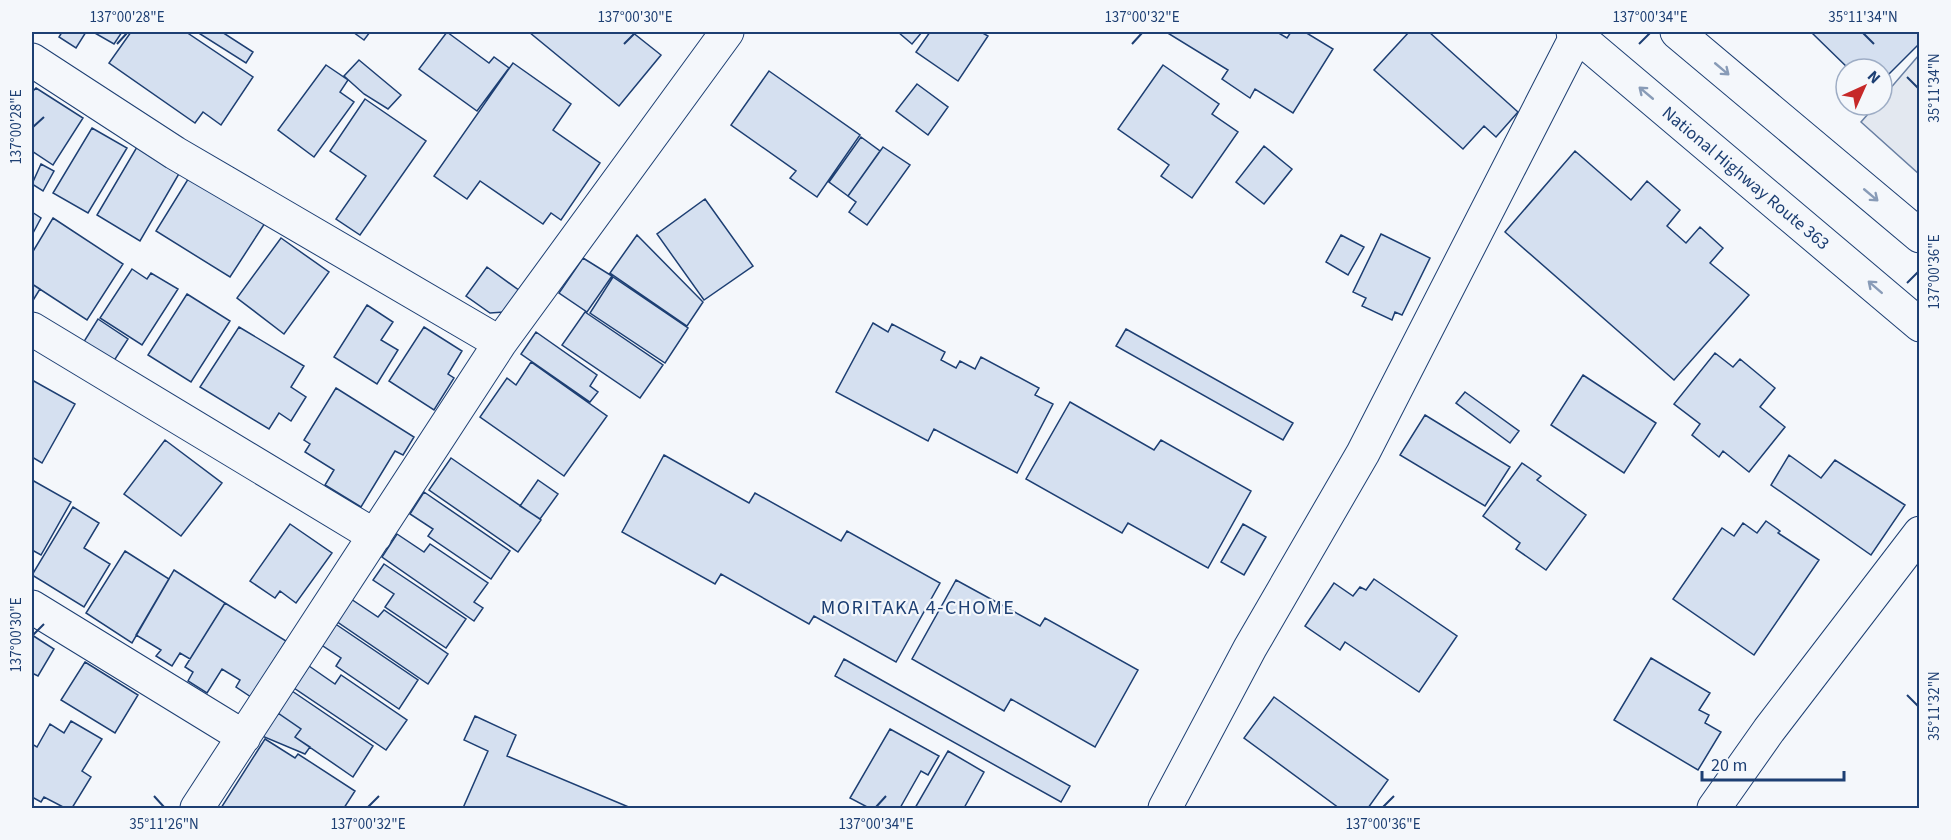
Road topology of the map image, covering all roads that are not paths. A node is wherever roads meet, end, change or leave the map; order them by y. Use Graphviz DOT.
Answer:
graph roads {
  1 [pos="727,32"];
  2 [pos="1677,32"];
  3 [pos="1575,33"];
  4 [pos="32,60"];
  5 [pos="1920,236"];
  6 [pos="1920,325"];
  7 [pos="32,329"];
  8 [pos="500,344"];
  9 [pos="1920,532"];
  10 [pos="375,536"];
  11 [pos="32,607"];
  12 [pos="244,737"];
  13 [pos="197,808"];
  14 [pos="1165,808"];
  15 [pos="1714,808"];
  1 -- 8 [label="main road"];
  2 -- 5 [label="main road, one-way"];
  6 -- 3 [label="main road, National Highway Route 363, one-way"];
  3 -- 14 [label="main road"];
  4 -- 8 [label="main road"];
  7 -- 10 [label="main road"];
  8 -- 10 [label="main road"];
  9 -- 15 [label="main road"];
  10 -- 12 [label="main road"];
  11 -- 12 [label="main road"];
  12 -- 13 [label="main road"];
}
